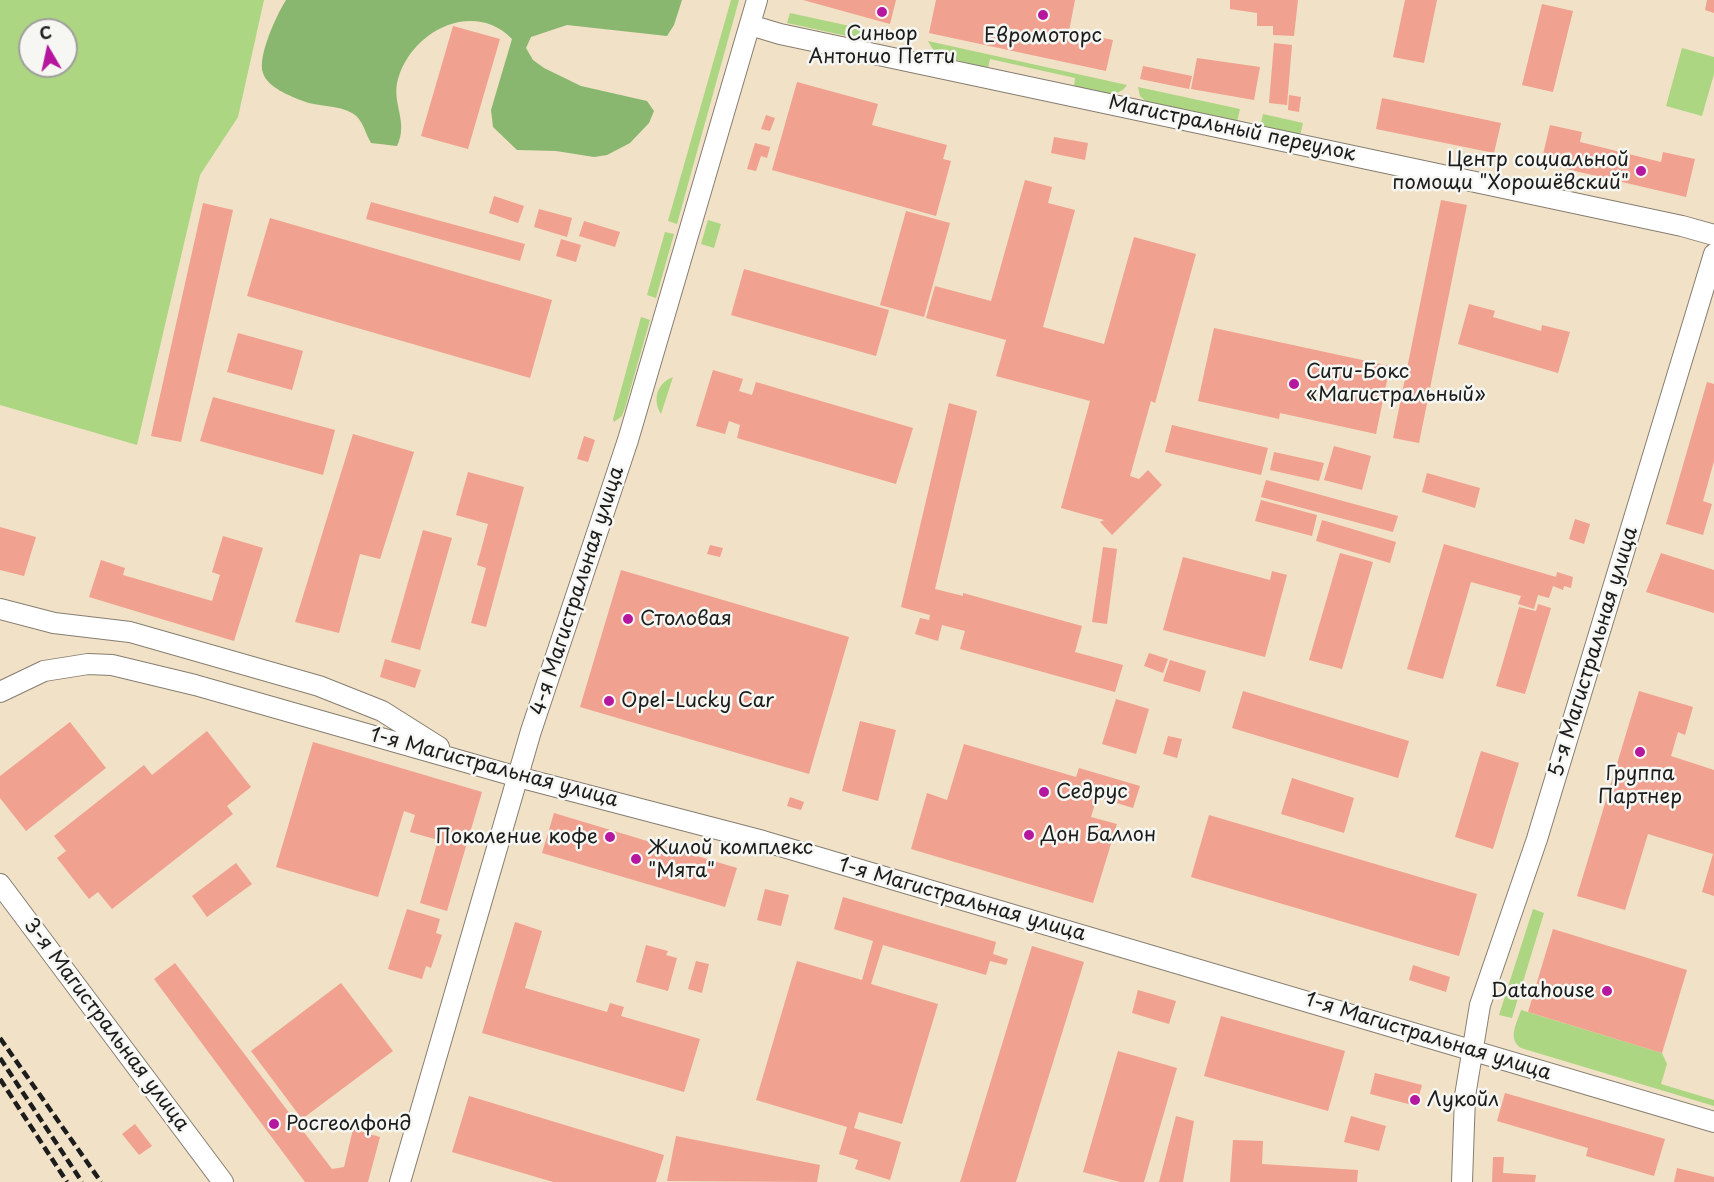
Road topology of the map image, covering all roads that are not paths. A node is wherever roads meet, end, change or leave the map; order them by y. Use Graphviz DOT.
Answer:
graph roads {
  1 [pos="757,0"];
  2 [pos="750,25"];
  3 [pos="1714,235"];
  4 [pos="1714,254"];
  5 [pos="0,609"];
  6 [pos="0,692"];
  7 [pos="459,760"];
  8 [pos="518,777"];
  9 [pos="0,884"];
  10 [pos="1472,1049"];
  11 [pos="1714,1122"];
  12 [pos="191,1137"];
  13 [pos="207,1182"];
  14 [pos="223,1182"];
  15 [pos="400,1182"];
  16 [pos="1462,1182"];
  1 -- 2 [label="street, 4-я Магистральная улица"];
  2 -- 3 [label="street, Магистральный переулок"];
  2 -- 8 [label="street, 4-я Магистральная улица"];
  4 -- 10 [label="street, 5-я Магистральная улица"];
  5 -- 7 [label="street"];
  6 -- 7 [label="street, 1-я Магистральная улица"];
  7 -- 8 [label="street, 1-я Магистральная улица"];
  8 -- 10 [label="street, 1-я Магистральная улица"];
  8 -- 15 [label="street, 4-я Магистральная улица"];
  9 -- 12 [label="street, 3-я Магистральная улица"];
  10 -- 11 [label="street, 1-я Магистральная улица"];
  10 -- 16 [label="street, 5-я Магистральная улица"];
  12 -- 13 [label="street, 3-я Магистральная улица"];
  12 -- 14 [label="street, 3-я Магистральная улица"];
}
